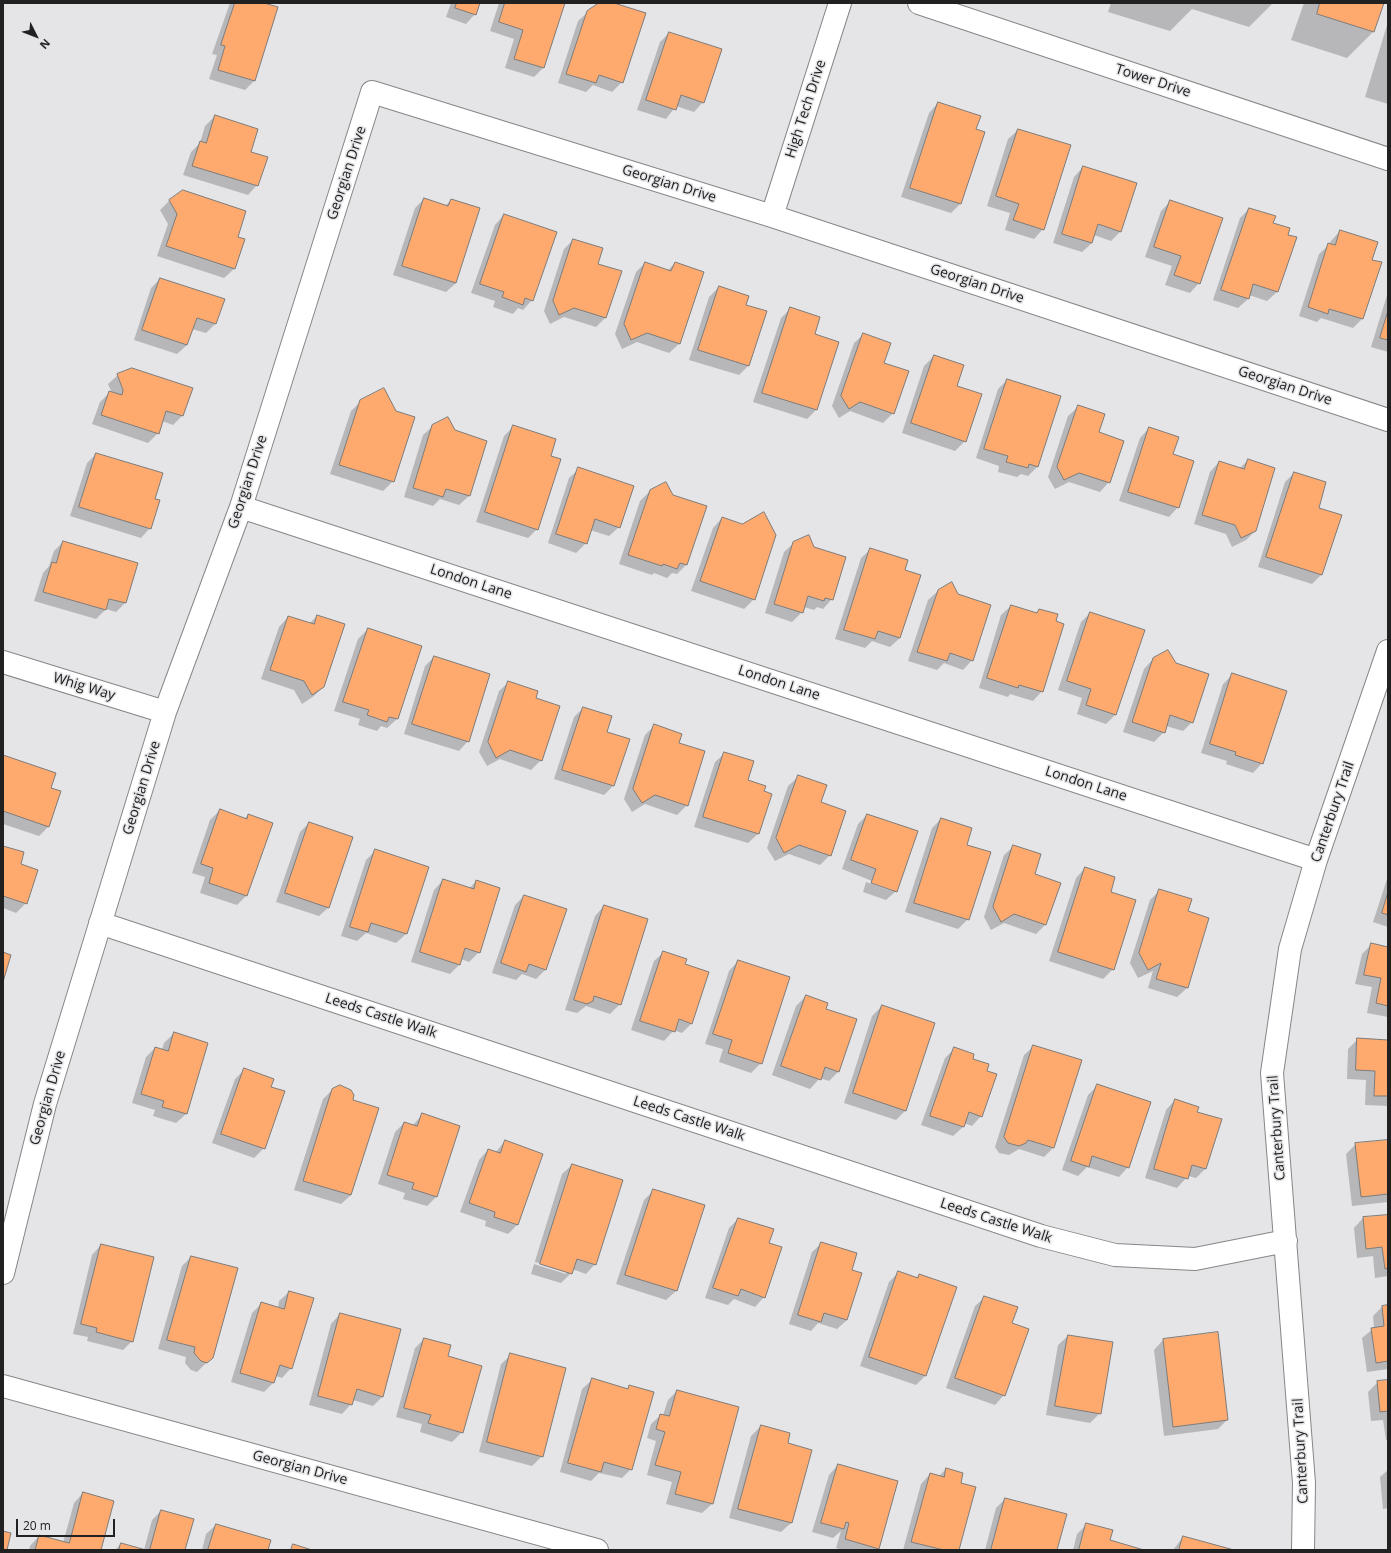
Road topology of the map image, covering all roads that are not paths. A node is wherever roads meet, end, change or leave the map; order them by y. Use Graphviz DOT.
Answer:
graph roads {
  1 [pos="840,3"];
  2 [pos="919,3"];
  3 [pos="1388,159"];
  4 [pos="772,216"];
  5 [pos="1388,420"];
  6 [pos="241,507"];
  7 [pos="1388,651"];
  8 [pos="3,662"];
  9 [pos="165,712"];
  10 [pos="1316,860"];
  11 [pos="100,923"];
  12 [pos="1286,1241"];
  13 [pos="3,1273"];
  14 [pos="3,1386"];
  15 [pos="596,1550"];
  16 [pos="1302,1550"];
  1 -- 4 [label="street, High Tech Drive"];
  2 -- 3 [label="street, Tower Drive"];
  4 -- 5 [label="street, Georgian Drive"];
  4 -- 6 [label="street, Georgian Drive"];
  6 -- 9 [label="street, Georgian Drive"];
  6 -- 10 [label="street, London Lane"];
  7 -- 10 [label="street, Canterbury Trail"];
  8 -- 9 [label="street, Whig Way"];
  9 -- 11 [label="street, Georgian Drive"];
  10 -- 12 [label="street, Canterbury Trail"];
  11 -- 12 [label="street, Leeds Castle Walk"];
  11 -- 13 [label="street, Georgian Drive"];
  12 -- 16 [label="street, Canterbury Trail"];
  14 -- 15 [label="street, Georgian Drive"];
}
